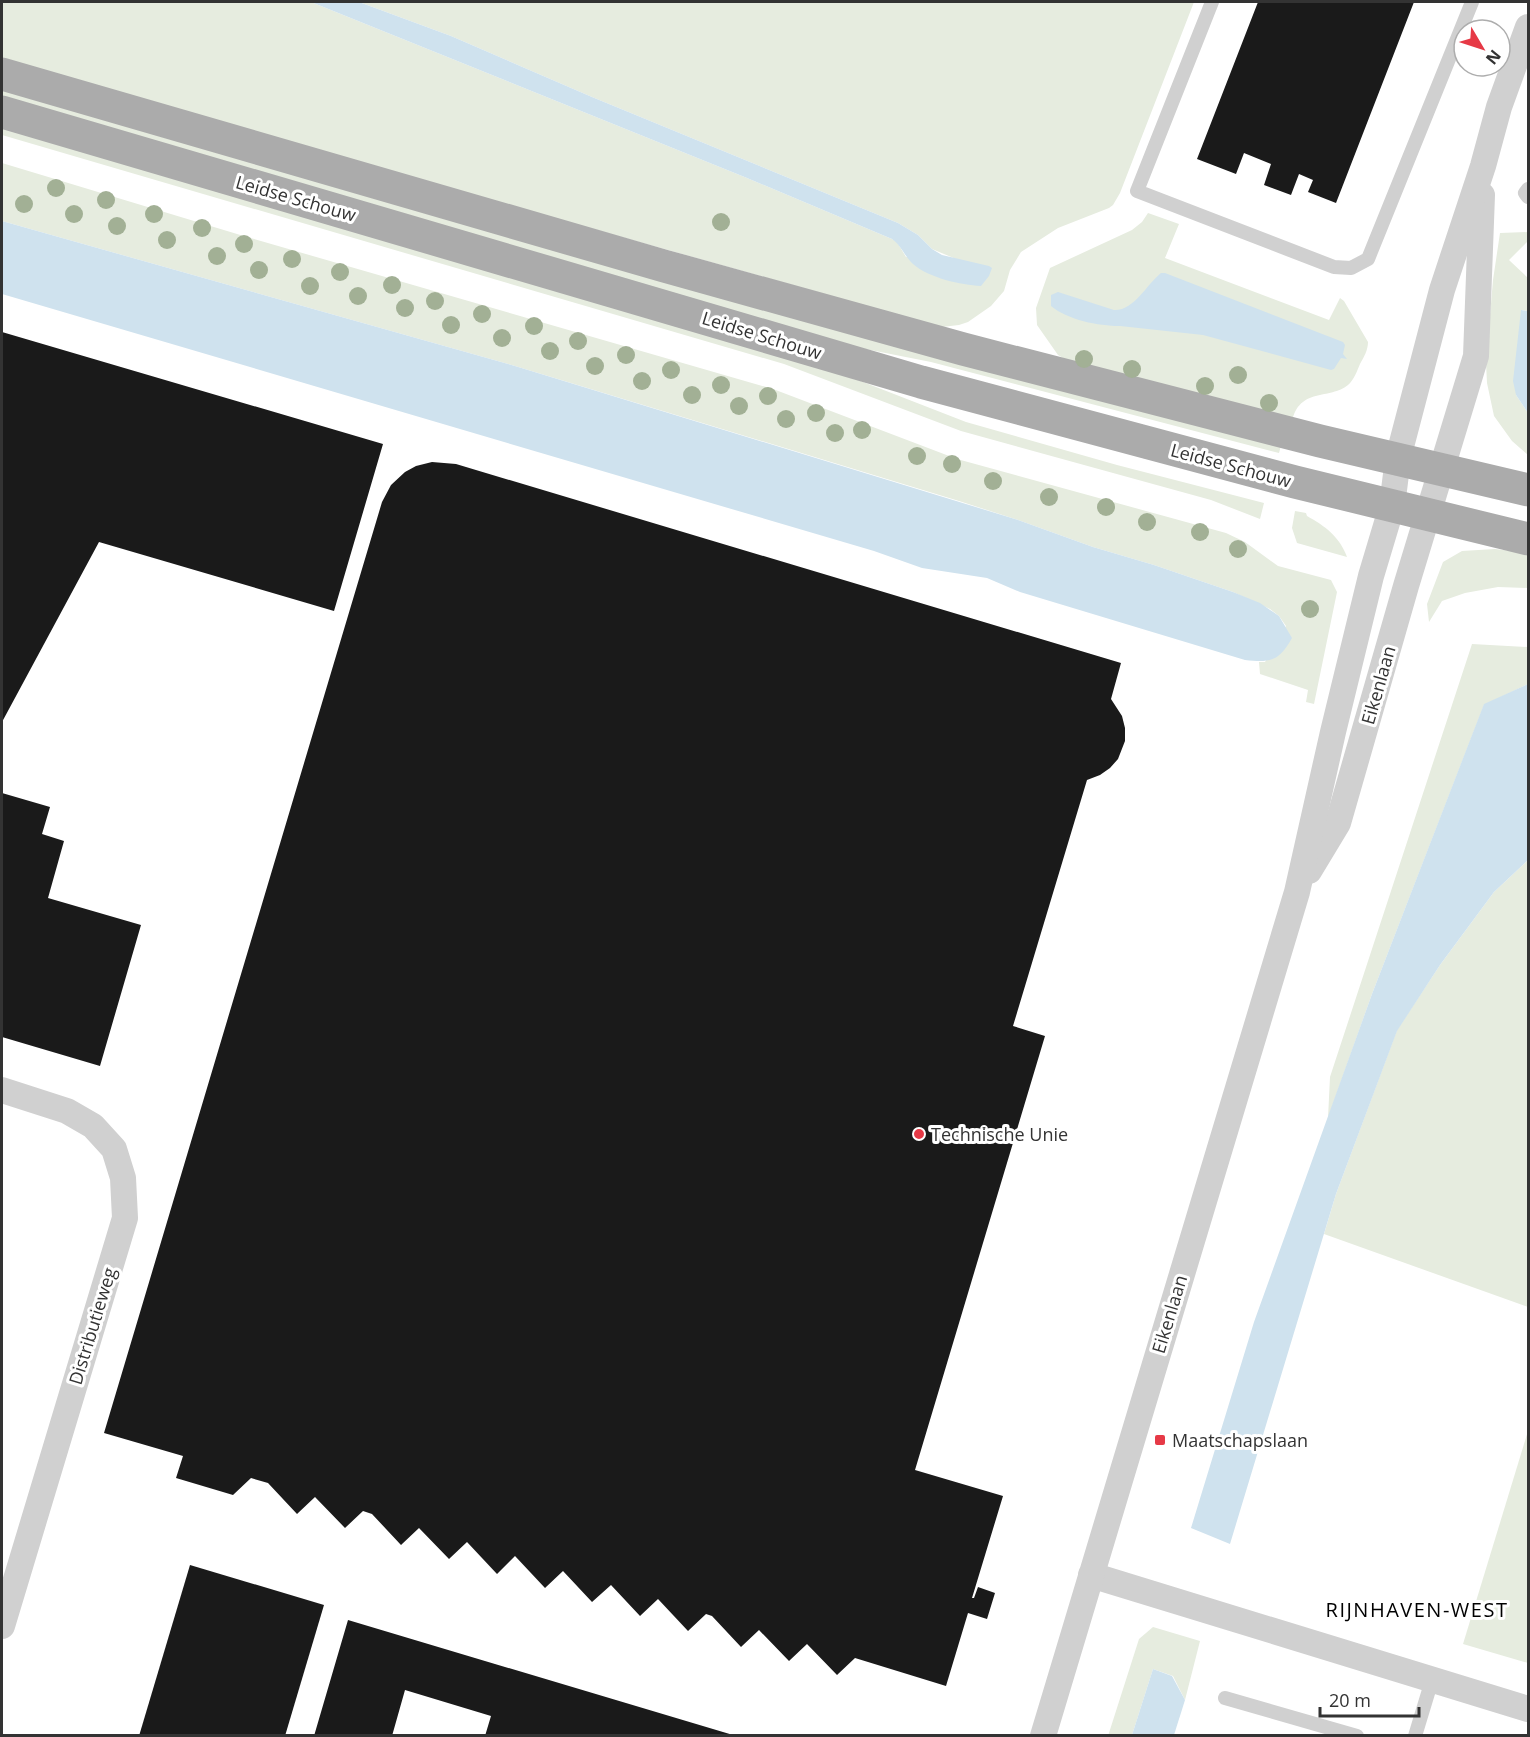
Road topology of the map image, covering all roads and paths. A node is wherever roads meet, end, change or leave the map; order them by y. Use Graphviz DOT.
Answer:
graph roads {
  1 [pos="1212,2"];
  2 [pos="1472,2"];
  3 [pos="1528,27"];
  4 [pos="2,74"];
  5 [pos="2,112"];
  6 [pos="1483,166"];
  7 [pos="1528,189"];
  8 [pos="1528,197"];
  9 [pos="1398,458"];
  10 [pos="1442,470"];
  11 [pos="1528,490"];
  12 [pos="1392,506"];
  13 [pos="1428,515"];
  14 [pos="1528,539"];
  15 [pos="1297,892"];
  16 [pos="2,1090"];
  17 [pos="1090,1575"];
  18 [pos="2,1626"];
  19 [pos="1431,1680"];
  20 [pos="1224,1698"];
  21 [pos="1528,1709"];
  22 [pos="1043,1736"];
  23 [pos="1357,1736"];
  24 [pos="1415,1736"];
  1 -- 2 [label="lane"];
  3 -- 6 [label="street"];
  4 -- 9 [label="main road, Leidse Schouw"];
  5 -- 12 [label="main road, Leidse Schouw"];
  6 -- 9 [label="street"];
  6 -- 10 [label="street"];
  7 -- 8 [label="lane"];
  9 -- 10 [label="main road, Leidse Schouw"];
  9 -- 12 [label="street, Eikenlaan"];
  10 -- 11 [label="main road, Leidse Schouw"];
  10 -- 13 [label="street, Eikenlaan"];
  12 -- 13 [label="main road, Leidse Schouw"];
  12 -- 15 [label="street, Eikenlaan"];
  13 -- 14 [label="main road, Leidse Schouw"];
  13 -- 15 [label="street, Eikenlaan"];
  15 -- 17 [label="street, Eikenlaan"];
  16 -- 18 [label="street, Distributieweg"];
  17 -- 19 [label="street"];
  17 -- 22 [label="street, Eikenlaan"];
  19 -- 21 [label="street"];
  19 -- 24 [label="lane"];
  20 -- 23 [label="lane"];
}
